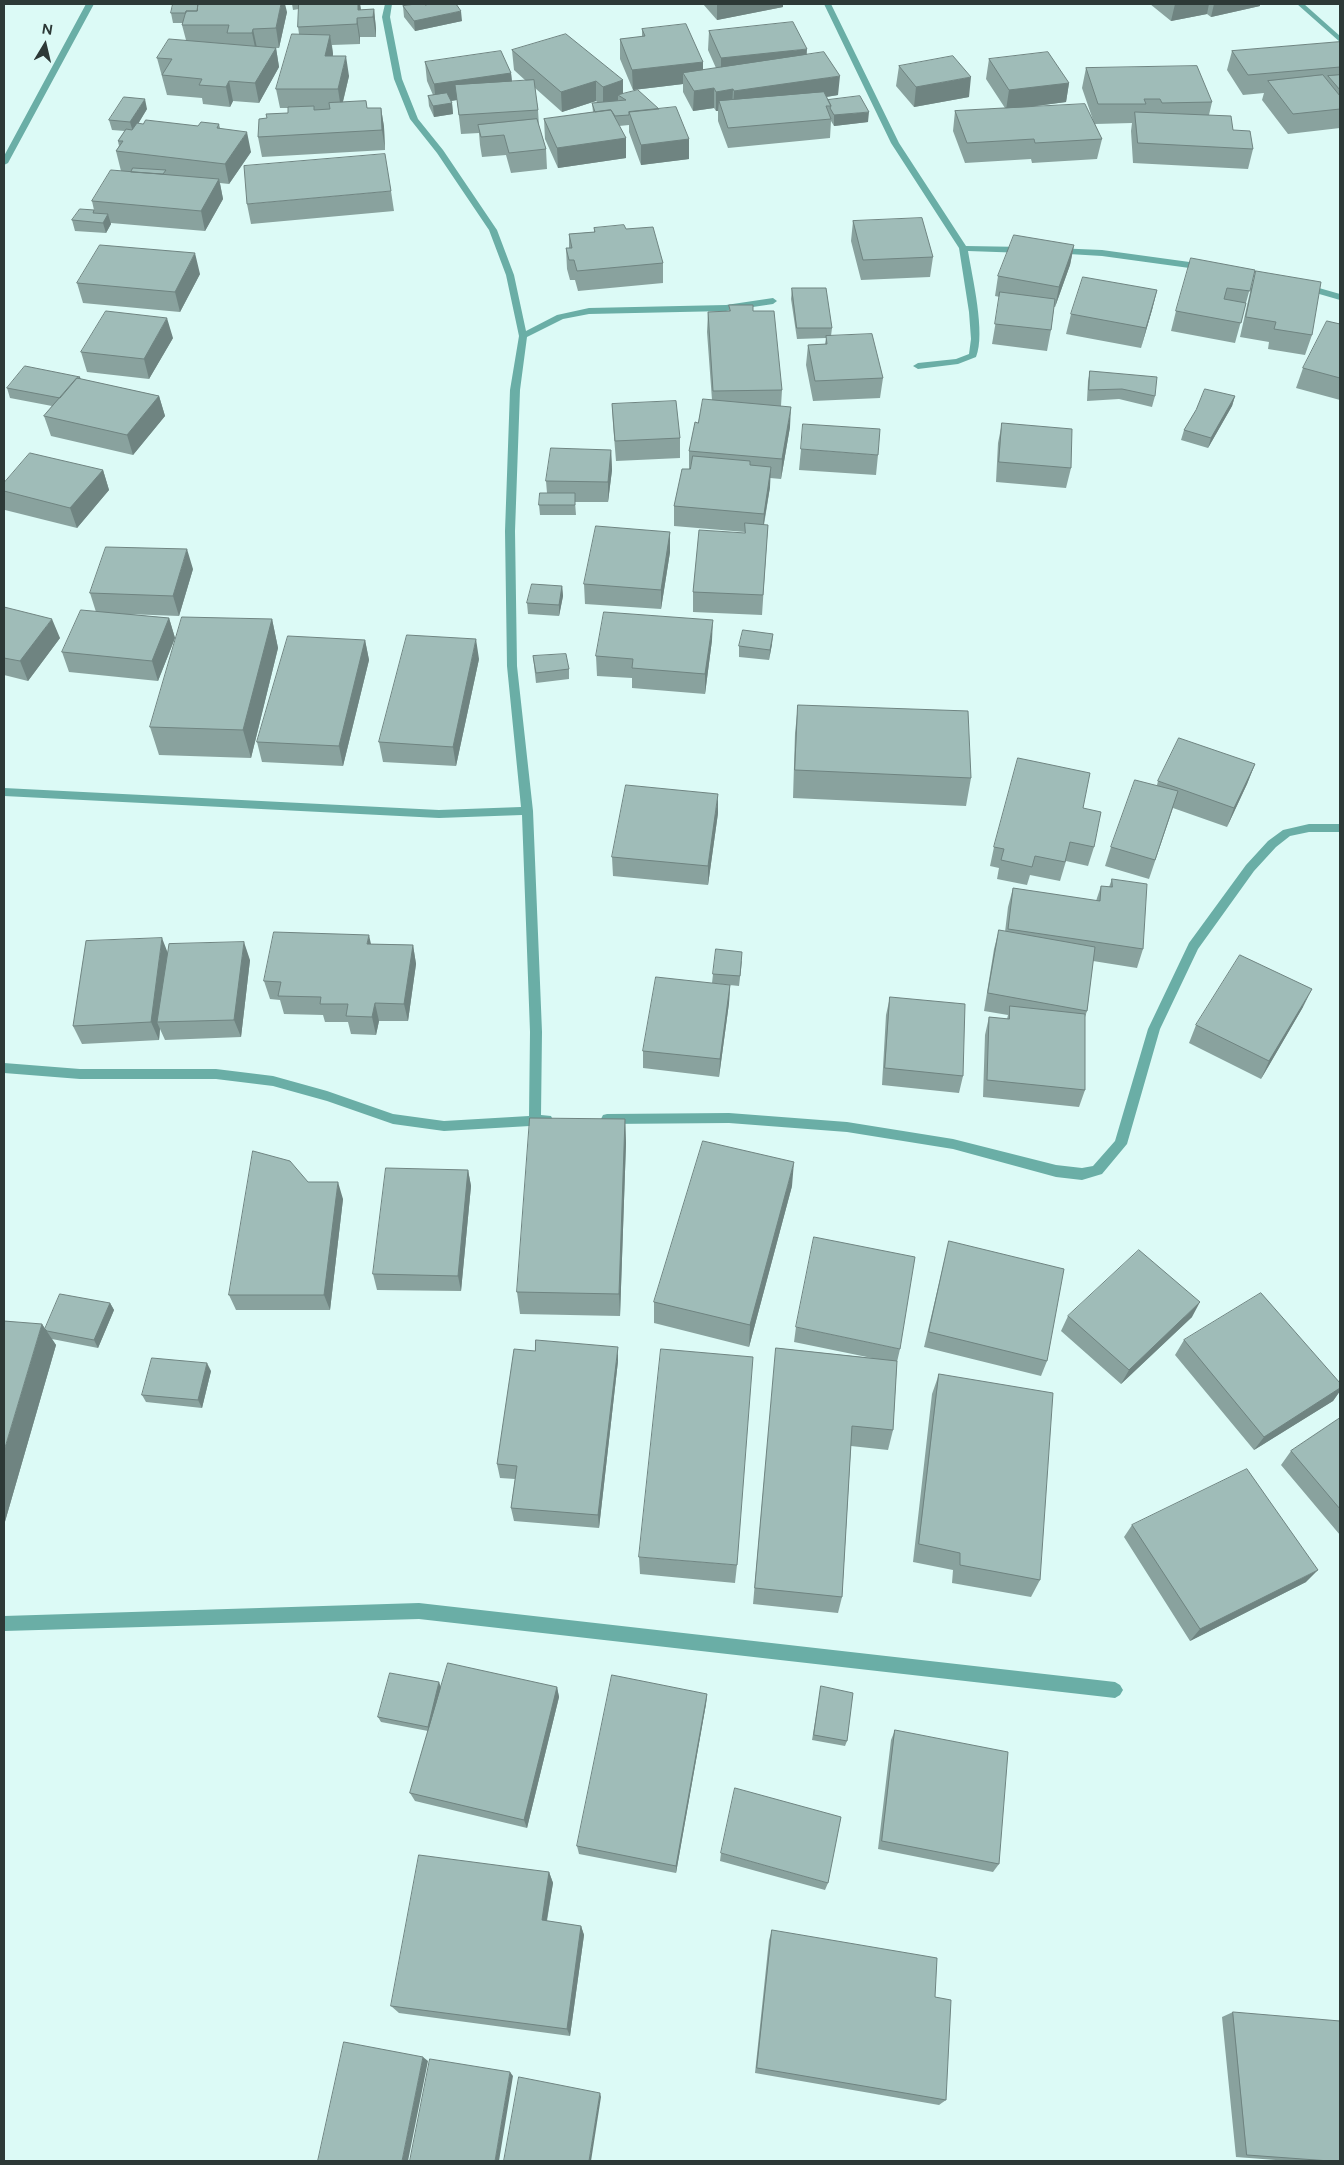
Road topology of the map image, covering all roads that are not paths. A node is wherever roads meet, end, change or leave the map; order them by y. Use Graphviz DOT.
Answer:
graph roads {
  1 [pos="90,4"];
  2 [pos="388,4"];
  3 [pos="827,4"];
  4 [pos="1300,4"];
  5 [pos="1340,40"];
  6 [pos="4,163"];
  7 [pos="963,248"];
  8 [pos="1032,250"];
  9 [pos="1042,251"];
  10 [pos="1210,268"];
  11 [pos="1298,286"];
  12 [pos="1340,297"];
  13 [pos="773,301"];
  14 [pos="523,336"];
  15 [pos="918,366"];
  16 [pos="4,792"];
  17 [pos="527,811"];
  18 [pos="1340,828"];
  19 [pos="4,1068"];
  20 [pos="535,1120"];
  21 [pos="564,1120"];
  22 [pos="593,1120"];
  23 [pos="4,1624"];
  24 [pos="1115,1690"];
  1 -- 6 [label="street"];
  2 -- 14 [label="street"];
  3 -- 7 [label="street"];
  4 -- 5 [label="street"];
  7 -- 8 [label="street"];
  7 -- 15 [label="street"];
  9 -- 10 [label="street"];
  11 -- 12 [label="street"];
  13 -- 14 [label="street"];
  14 -- 17 [label="street"];
  16 -- 17 [label="street"];
  17 -- 20 [label="street"];
  18 -- 22 [label="street"];
  19 -- 20 [label="street"];
  20 -- 21 [label="street"];
  23 -- 24 [label="street"];
}
